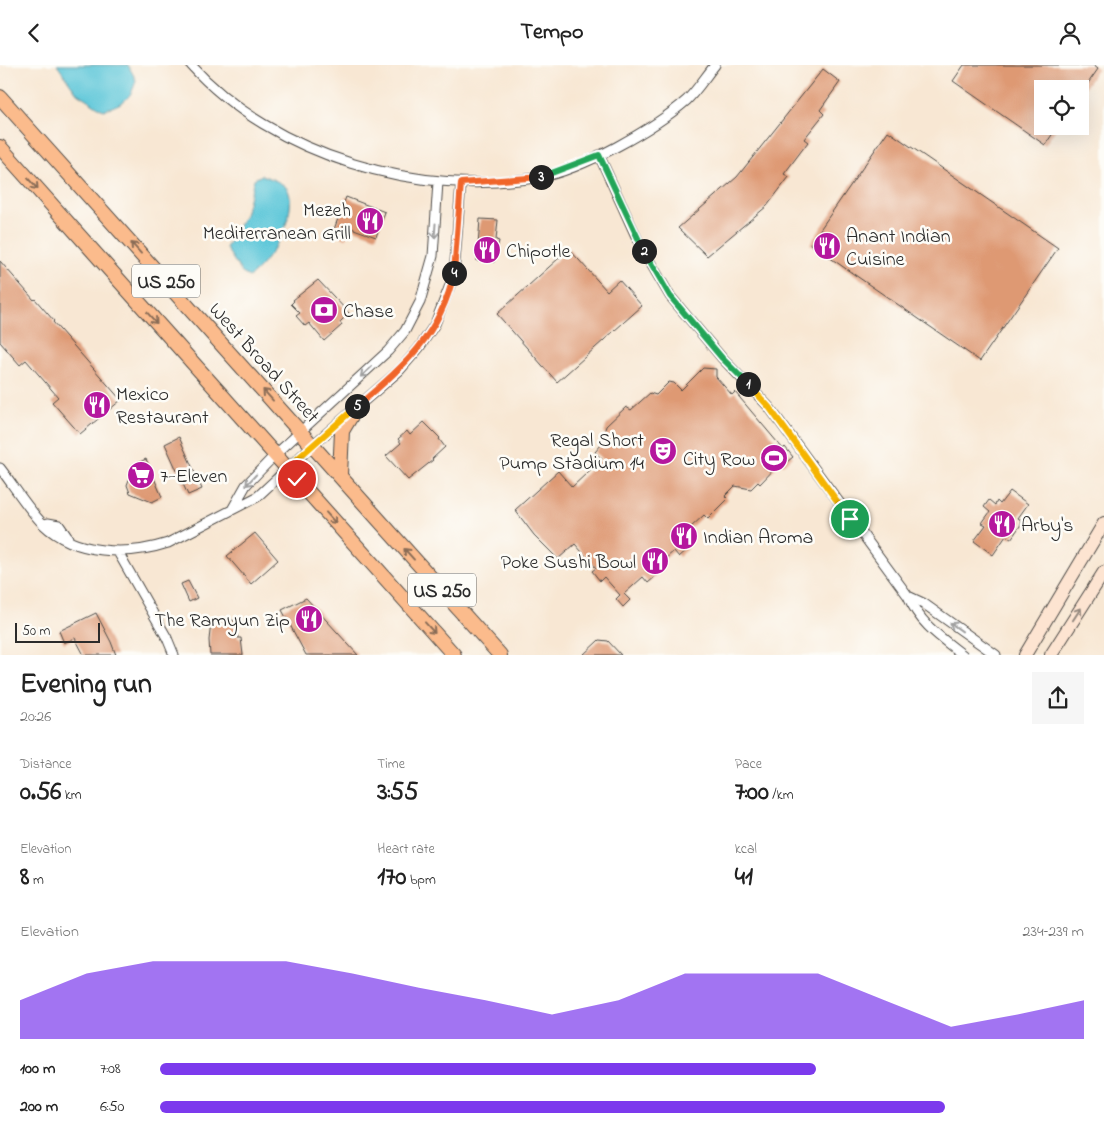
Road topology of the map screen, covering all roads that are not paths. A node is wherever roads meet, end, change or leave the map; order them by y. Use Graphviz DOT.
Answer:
graph roads {
  1 [pos="190,65"];
  2 [pos="715,65"];
  3 [pos="0,97"];
  4 [pos="2,154"];
  5 [pos="599,155"];
  6 [pos="438,182"];
  7 [pos="461,183"];
  8 [pos="358,405"];
  9 [pos="300,431"];
  10 [pos="313,445"];
  11 [pos="275,455"];
  12 [pos="287,468"];
  13 [pos="0,469"];
  14 [pos="340,475"];
  15 [pos="233,509"];
  16 [pos="1104,523"];
  17 [pos="118,552"];
  18 [pos="1104,572"];
  19 [pos="908,596"];
  20 [pos="174,655"];
  21 [pos="454,655"];
  22 [pos="500,655"];
  23 [pos="963,655"];
  24 [pos="996,655"];
  25 [pos="1025,655"];
  26 [pos="1051,655"];
  1 -- 6 [label="street"];
  2 -- 5 [label="street"];
  9 -- 3 [label="main road, West Broad Street / US 250, one-way"];
  4 -- 11 [label="main road, US 250, one-way"];
  5 -- 7 [label="street"];
  5 -- 19 [label="street"];
  6 -- 7 [label="street"];
  6 -- 9 [label="street, one-way"];
  7 -- 8 [label="street"];
  8 -- 10 [label="street"];
  8 -- 14 [label="main road"];
  9 -- 10 [label="main road, West Broad Street / US 250"];
  9 -- 11 [label="street"];
  10 -- 12 [label="street"];
  10 -- 14 [label="main road, West Broad Street / US 250"];
  11 -- 12 [label="main road, US 250"];
  11 -- 15 [label="street, one-way"];
  12 -- 15 [label="street"];
  12 -- 21 [label="main road, US 250, one-way"];
  13 -- 17 [label="street"];
  22 -- 14 [label="main road, West Broad Street / US 250, one-way"];
  15 -- 17 [label="street"];
  16 -- 25 [label="main road"];
  17 -- 20 [label="street"];
  26 -- 18 [label="main road, one-way"];
  19 -- 23 [label="street"];
  24 -- 19 [label="street, one-way"];
}
